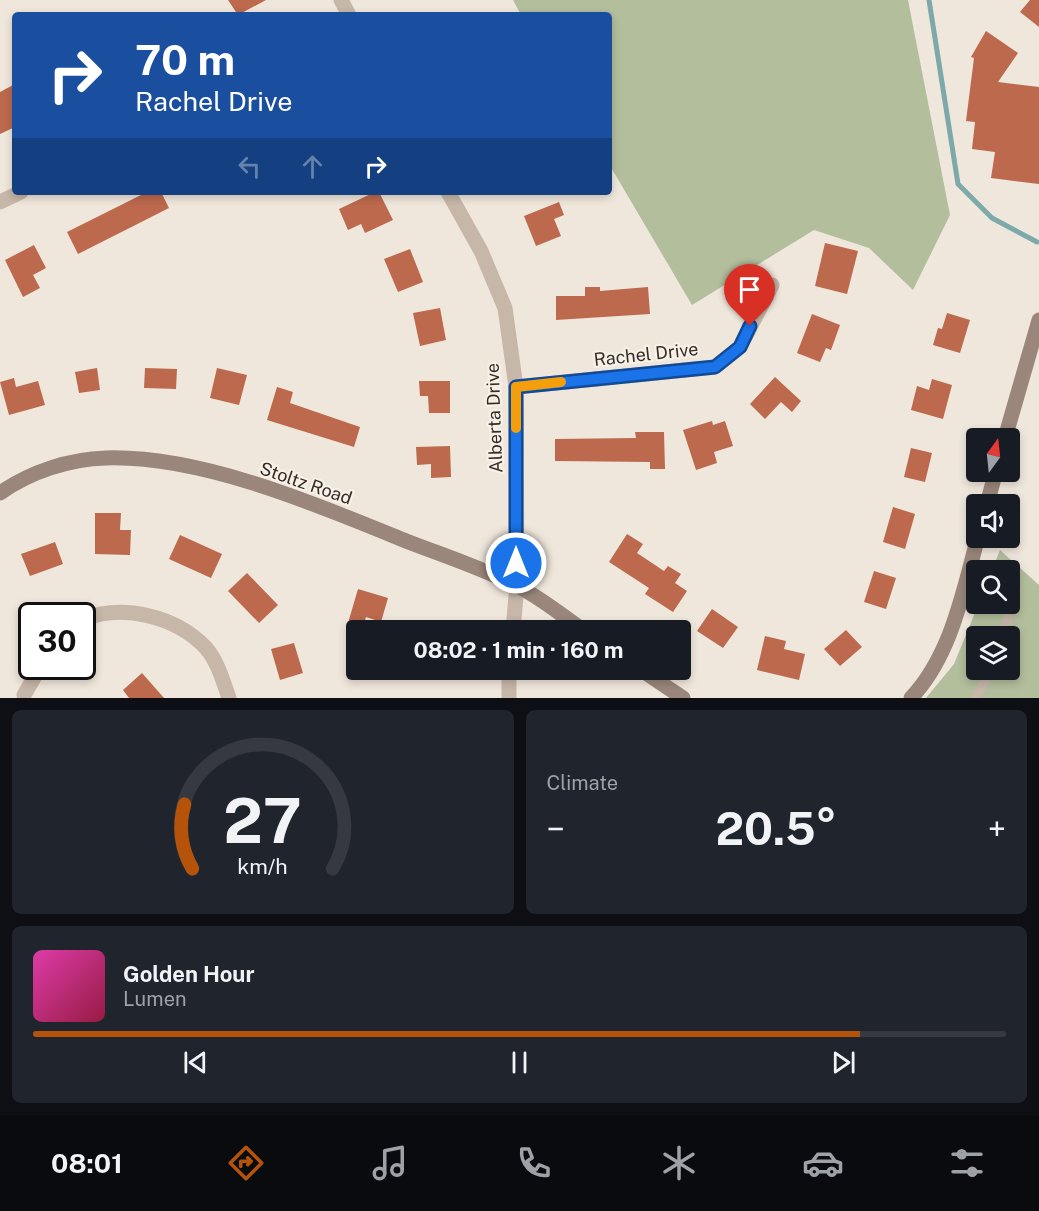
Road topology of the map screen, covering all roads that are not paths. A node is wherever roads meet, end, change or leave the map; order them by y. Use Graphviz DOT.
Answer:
graph roads {
  1 [pos="15,195"];
  2 [pos="450,195"];
  3 [pos="0,202"];
  4 [pos="772,285"];
  5 [pos="1039,320"];
  6 [pos="1036,339"];
  7 [pos="516,387"];
  8 [pos="1008,428"];
  9 [pos="0,493"];
  10 [pos="975,548"];
  11 [pos="517,585"];
  12 [pos="96,615"];
  13 [pos="514,620"];
  14 [pos="568,620"];
  15 [pos="33,680"];
  16 [pos="509,680"];
  17 [pos="656,680"];
  18 [pos="986,680"];
  19 [pos="24,695"];
  20 [pos="915,697"];
  21 [pos="229,698"];
  22 [pos="509,698"];
  23 [pos="683,698"];
  24 [pos="975,698"];
  1 -- 3 [label="street"];
  2 -- 7 [label="street, Alberta Drive"];
  4 -- 7 [label="street, Rachel Drive"];
  5 -- 6 [label="street"];
  6 -- 8 [label="street"];
  7 -- 11 [label="street, Alberta Drive"];
  9 -- 11 [label="street, Stoltz Road"];
  10 -- 20 [label="street"];
  11 -- 13 [label="street, Alberta Drive"];
  11 -- 14 [label="street, Stoltz Road"];
  12 -- 21 [label="street"];
  15 -- 19 [label="street"];
  16 -- 22 [label="street"];
  17 -- 23 [label="street"];
  18 -- 24 [label="lane"];
}
